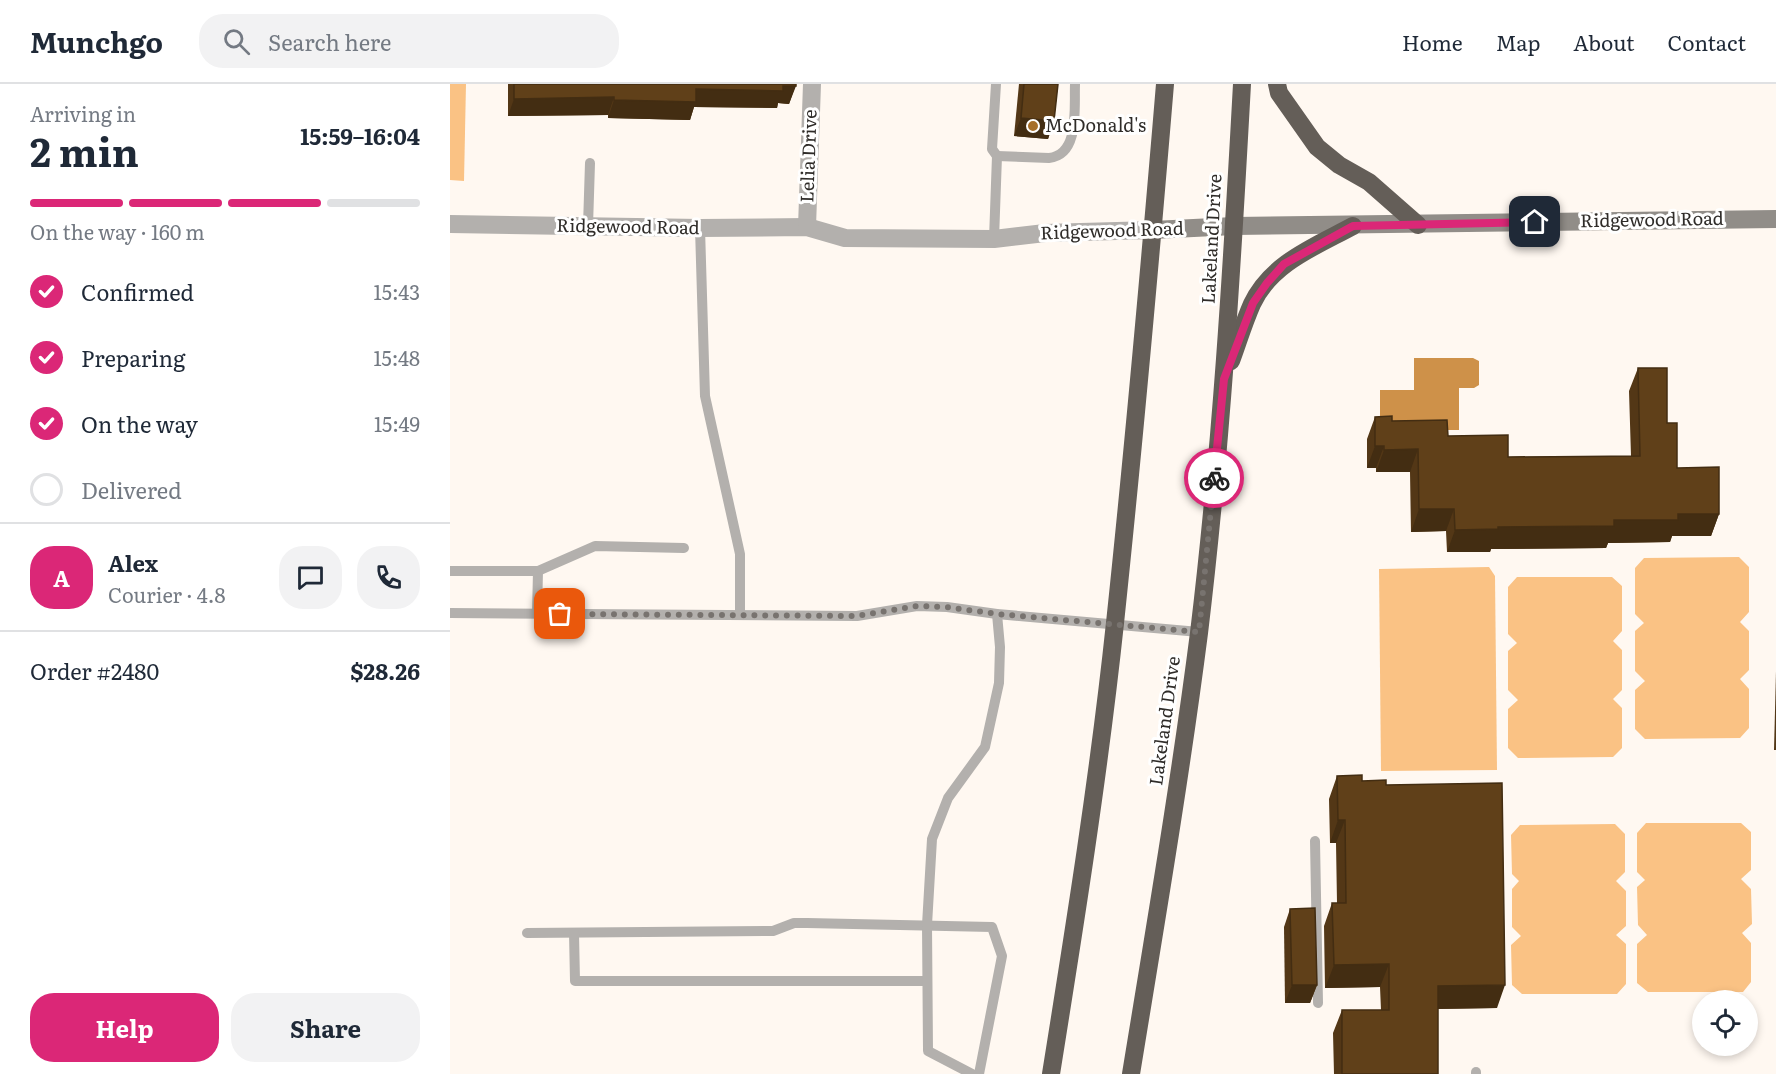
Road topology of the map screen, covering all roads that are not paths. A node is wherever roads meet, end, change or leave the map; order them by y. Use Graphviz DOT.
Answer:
graph roads {
  1 [pos="812,84"];
  2 [pos="996,84"];
  3 [pos="1075,84"];
  4 [pos="1165,84"];
  5 [pos="1242,84"];
  6 [pos="1276,84"];
  7 [pos="997,156"];
  8 [pos="590,163"];
  9 [pos="1776,219"];
  10 [pos="450,224"];
  11 [pos="1418,225"];
  12 [pos="588,226"];
  13 [pos="1234,226"];
  14 [pos="1353,226"];
  15 [pos="700,228"];
  16 [pos="807,228"];
  17 [pos="1153,230"];
  18 [pos="994,239"];
  19 [pos="1224,379"];
  20 [pos="684,548"];
  21 [pos="450,570"];
  22 [pos="538,570"];
  23 [pos="450,613"];
  24 [pos="537,614"];
  25 [pos="997,614"];
  26 [pos="740,615"];
  27 [pos="1115,625"];
  28 [pos="1199,632"];
  29 [pos="1315,841"];
  30 [pos="927,925"];
  31 [pos="527,933"];
  32 [pos="574,933"];
  33 [pos="927,981"];
  34 [pos="1318,1004"];
  35 [pos="972,1074"];
  36 [pos="979,1074"];
  37 [pos="1051,1074"];
  38 [pos="1131,1074"];
  1 -- 16 [label="street, Lelia Drive"];
  2 -- 7 [label="lane"];
  3 -- 7 [label="lane"];
  4 -- 17 [label="highway"];
  5 -- 13 [label="highway, Lakeland Drive"];
  6 -- 11 [label="highway"];
  7 -- 18 [label="lane"];
  8 -- 12 [label="lane"];
  9 -- 11 [label="street, Ridgewood Road"];
  10 -- 12 [label="street, Ridgewood Road"];
  11 -- 14 [label="street, Ridgewood Road"];
  12 -- 15 [label="street, Ridgewood Road"];
  13 -- 14 [label="street, Ridgewood Road"];
  13 -- 17 [label="street, Ridgewood Road"];
  13 -- 19 [label="highway, Lakeland Drive"];
  14 -- 19 [label="highway"];
  15 -- 16 [label="street, Ridgewood Road"];
  15 -- 26 [label="lane"];
  16 -- 18 [label="street, Ridgewood Road"];
  17 -- 18 [label="street, Ridgewood Road"];
  17 -- 27 [label="highway"];
  19 -- 28 [label="highway, Lakeland Drive"];
  20 -- 22 [label="lane"];
  21 -- 22 [label="lane"];
  22 -- 24 [label="lane"];
  23 -- 24 [label="lane"];
  24 -- 26 [label="lane"];
  25 -- 26 [label="lane"];
  25 -- 27 [label="lane"];
  25 -- 30 [label="lane"];
  27 -- 28 [label="lane"];
  27 -- 37 [label="highway"];
  28 -- 38 [label="highway, Lakeland Drive"];
  29 -- 34 [label="lane"];
  30 -- 32 [label="lane"];
  30 -- 33 [label="lane"];
  30 -- 36 [label="lane"];
  31 -- 32 [label="lane"];
  32 -- 33 [label="lane"];
  33 -- 35 [label="lane"];
}
